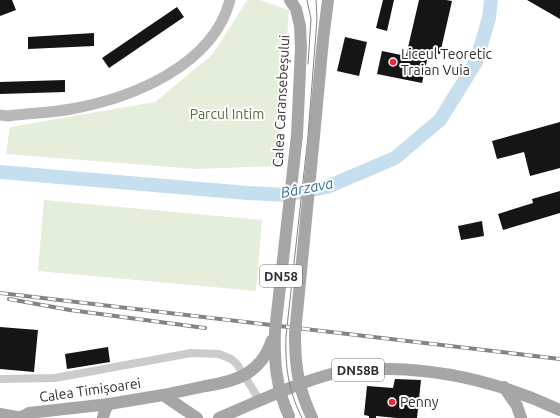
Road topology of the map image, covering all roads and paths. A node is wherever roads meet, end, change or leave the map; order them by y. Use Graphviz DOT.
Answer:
graph roads {
  1 [pos="290,0"];
  2 [pos="323,0"];
  3 [pos="328,0"];
  4 [pos="231,1"];
  5 [pos="322,40"];
  6 [pos="0,115"];
  7 [pos="274,331"];
  8 [pos="0,379"];
  9 [pos="504,387"];
  10 [pos="163,395"];
  11 [pos="260,400"];
  12 [pos="109,404"];
  13 [pos="560,410"];
  14 [pos="0,414"];
  15 [pos="192,416"];
  16 [pos="22,417"];
  17 [pos="290,417"];
  18 [pos="103,418"];
  19 [pos="219,418"];
  20 [pos="312,418"];
  21 [pos="521,418"];
  1 -- 7 [label="main road, Calea Caransebeșului / DN58, bridge"];
  2 -- 5 [label="main road"];
  3 -- 5 [label="main road, DN58"];
  4 -- 6 [label="street"];
  5 -- 20 [label="main road, DN58, bridge"];
  7 -- 10 [label="main road, Calea Timișoarei, bridge"];
  7 -- 17 [label="main road, Calea Caransebeșului / DN58, bridge"];
  8 -- 11 [label="street"];
  9 -- 11 [label="main road, DN58B"];
  9 -- 13 [label="main road, DN58B"];
  9 -- 21 [label="main road"];
  10 -- 12 [label="main road, Calea Timișoarei"];
  10 -- 15 [label="main road"];
  11 -- 19 [label="main road, DN58B"];
  12 -- 16 [label="main road, Calea Timișoarei"];
  12 -- 18 [label="main road"];
  14 -- 16 [label="main road, Calea Timișoarei"];
}
